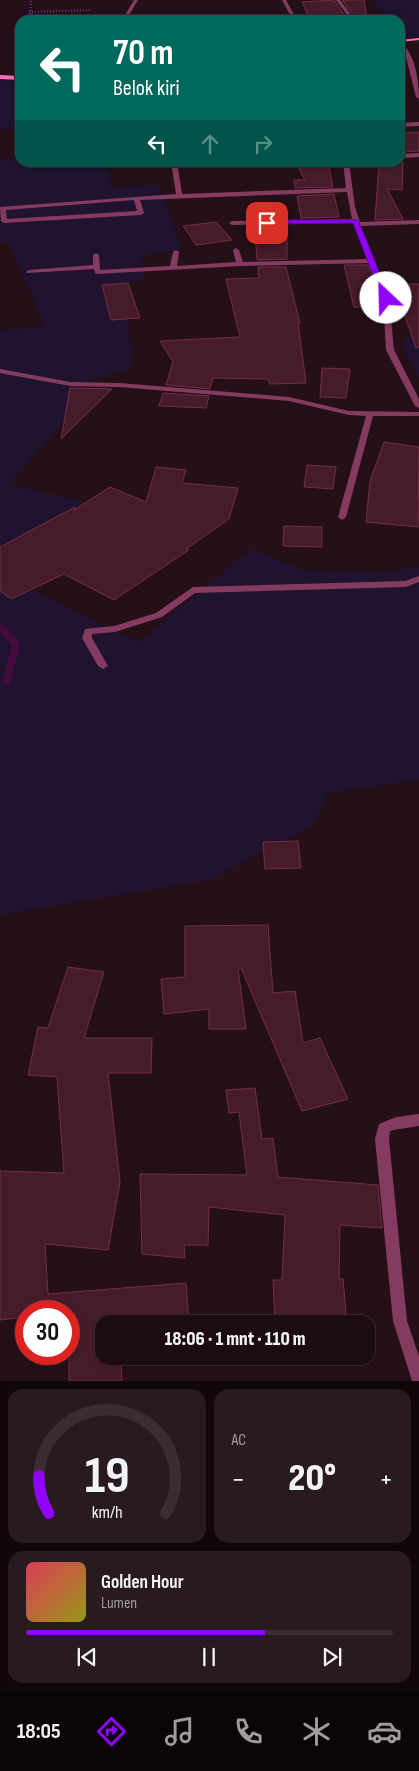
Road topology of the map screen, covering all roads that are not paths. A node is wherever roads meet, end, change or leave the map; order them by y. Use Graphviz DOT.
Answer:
graph roads {
  1 [pos="136,0"];
  2 [pos="284,0"];
  3 [pos="338,0"];
  4 [pos="127,15"];
  5 [pos="292,15"];
  6 [pos="349,15"];
  7 [pos="419,39"];
  8 [pos="405,41"];
  9 [pos="405,50"];
  10 [pos="0,78"];
  11 [pos="15,78"];
  12 [pos="419,94"];
  13 [pos="419,124"];
  14 [pos="405,125"];
  15 [pos="419,155"];
  16 [pos="405,156"];
  17 [pos="175,167"];
  18 [pos="347,167"];
  19 [pos="350,190"];
  20 [pos="179,196"];
  21 [pos="136,198"];
  22 [pos="1,209"];
  23 [pos="356,222"];
  24 [pos="419,222"];
  25 [pos="232,223"];
  26 [pos="236,250"];
  27 [pos="176,252"];
  28 [pos="96,255"];
  29 [pos="370,261"];
  30 [pos="240,264"];
  31 [pos="97,268"];
  32 [pos="174,268"];
  33 [pos="29,272"];
  34 [pos="0,371"];
  35 [pos="419,406"];
  36 [pos="370,414"];
  37 [pos="419,414"];
  38 [pos="342,517"];
  39 [pos="419,579"];
  40 [pos="103,666"];
  41 [pos="419,1120"];
  42 [pos="419,1380"];
  1 -- 4 [label="street"];
  2 -- 5 [label="street"];
  3 -- 6 [label="street"];
  7 -- 8 [label="street"];
  9 -- 12 [label="street"];
  10 -- 11 [label="street"];
  13 -- 14 [label="street"];
  15 -- 16 [label="street"];
  17 -- 20 [label="street"];
  18 -- 19 [label="street"];
  19 -- 20 [label="street"];
  19 -- 23 [label="street"];
  20 -- 21 [label="street"];
  21 -- 22 [label="street"];
  21 -- 22 [label="street"];
  23 -- 24 [label="street"];
  23 -- 25 [label="street"];
  23 -- 29 [label="street"];
  26 -- 30 [label="street"];
  27 -- 32 [label="street"];
  28 -- 31 [label="street"];
  29 -- 30 [label="street"];
  29 -- 35 [label="street"];
  30 -- 32 [label="street"];
  31 -- 32 [label="street"];
  31 -- 33 [label="street"];
  34 -- 36 [label="street"];
  36 -- 37 [label="street"];
  36 -- 38 [label="street"];
  39 -- 40 [label="street"];
  41 -- 42 [label="street"];
}
